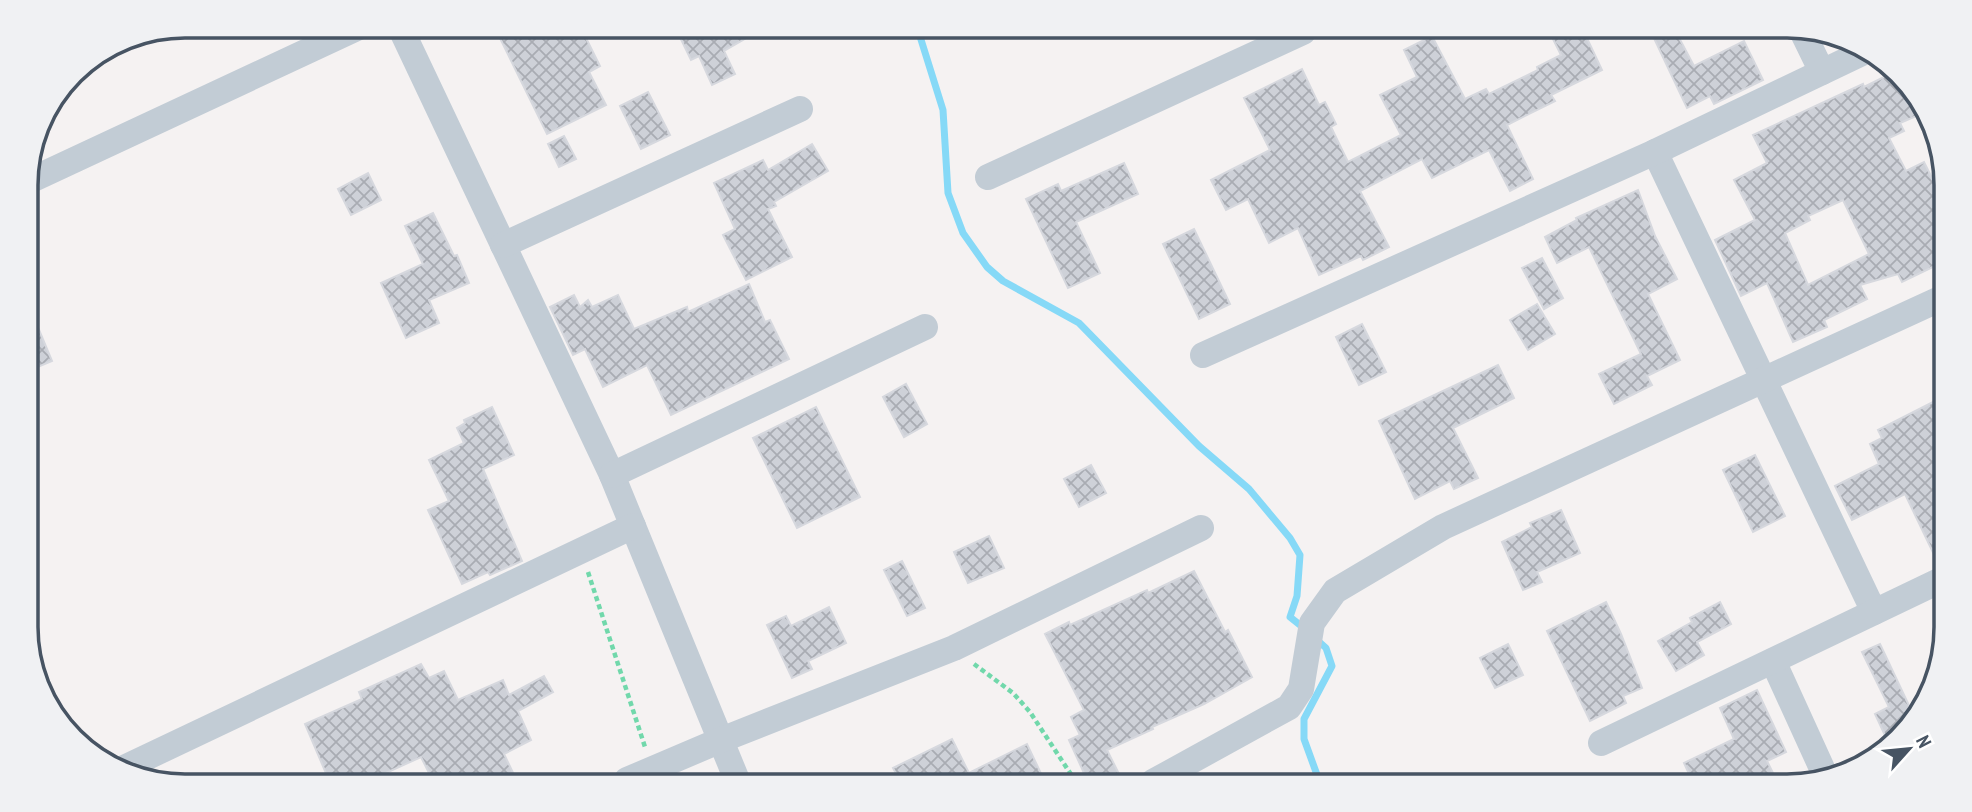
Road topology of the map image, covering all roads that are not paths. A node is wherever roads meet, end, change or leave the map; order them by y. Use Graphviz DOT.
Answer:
graph roads {
  1 [pos="1289,38"];
  2 [pos="334,39"];
  3 [pos="406,39"];
  4 [pos="1806,40"];
  5 [pos="1856,56"];
  6 [pos="1822,72"];
  7 [pos="800,109"];
  8 [pos="1655,152"];
  9 [pos="39,176"];
  10 [pos="988,177"];
  11 [pos="503,245"];
  12 [pos="1934,302"];
  13 [pos="925,327"];
  14 [pos="1203,355"];
  15 [pos="1765,381"];
  16 [pos="612,475"];
  17 [pos="633,526"];
  18 [pos="1201,528"];
  19 [pos="1934,583"];
  20 [pos="1874,612"];
  21 [pos="1773,661"];
  22 [pos="721,740"];
  23 [pos="1601,743"];
  24 [pos="132,764"];
  25 [pos="1822,769"];
  26 [pos="1169,773"];
  27 [pos="642,774"];
  28 [pos="734,774"];
  1 -- 10 [label="street"];
  2 -- 9 [label="street"];
  3 -- 11 [label="street"];
  4 -- 6 [label="street"];
  5 -- 6 [label="street"];
  6 -- 8 [label="street"];
  7 -- 11 [label="street"];
  8 -- 14 [label="street"];
  8 -- 15 [label="street"];
  11 -- 16 [label="street"];
  12 -- 15 [label="street"];
  13 -- 16 [label="street"];
  15 -- 20 [label="street"];
  15 -- 26 [label="street"];
  16 -- 17 [label="street"];
  17 -- 22 [label="street"];
  17 -- 24 [label="street"];
  18 -- 22 [label="street"];
  19 -- 20 [label="street"];
  20 -- 21 [label="street"];
  21 -- 23 [label="street"];
  21 -- 25 [label="street"];
  22 -- 27 [label="street"];
  22 -- 28 [label="street"];
}
